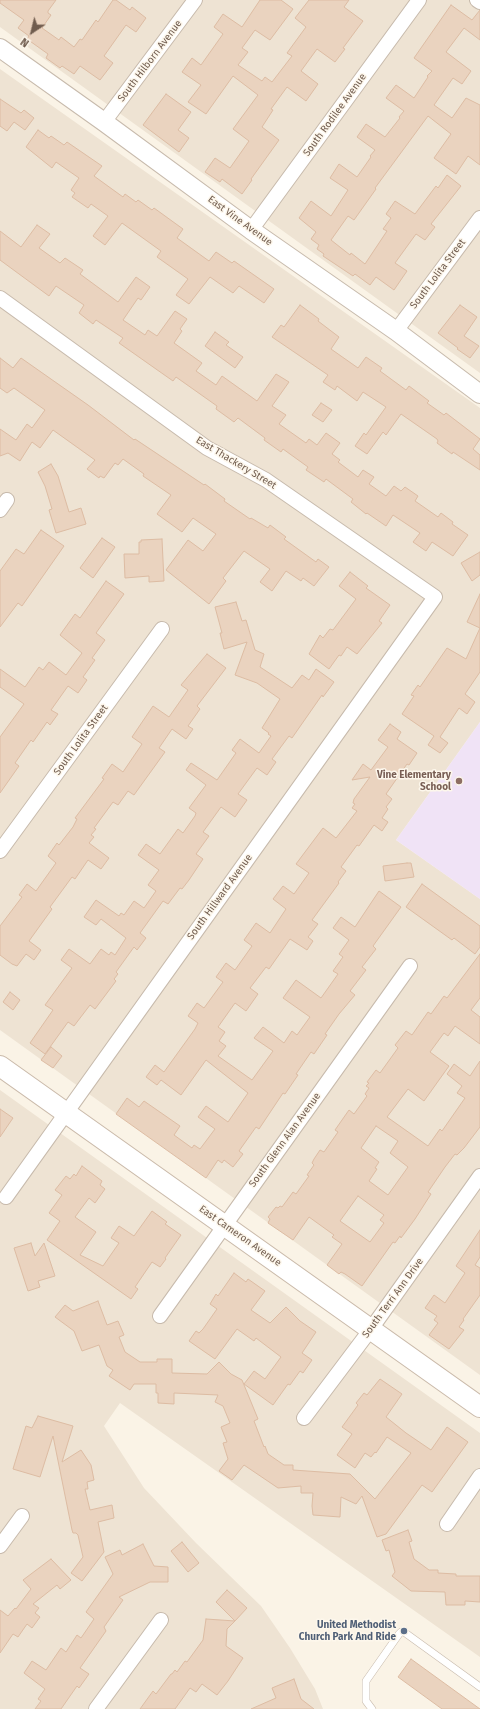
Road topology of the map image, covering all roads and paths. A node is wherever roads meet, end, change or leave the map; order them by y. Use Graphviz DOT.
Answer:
graph roads {
  1 [pos="195,0"];
  2 [pos="418,0"];
  3 [pos="477,0"];
  4 [pos="480,2"];
  5 [pos="0,48"];
  6 [pos="104,122"];
  7 [pos="480,218"];
  8 [pos="251,230"];
  9 [pos="0,298"];
  10 [pos="396,331"];
  11 [pos="480,394"];
  12 [pos="434,597"];
  13 [pos="162,629"];
  14 [pos="1,847"];
  15 [pos="410,966"];
  16 [pos="0,1066"];
  17 [pos="66,1112"];
  18 [pos="480,1176"];
  19 [pos="6,1197"];
  20 [pos="224,1224"];
  21 [pos="160,1316"];
  22 [pos="371,1329"];
  23 [pos="480,1407"];
  24 [pos="304,1418"];
  25 [pos="480,1476"];
  26 [pos="22,1516"];
  27 [pos="446,1524"];
  28 [pos="0,1546"];
  29 [pos="161,1620"];
  30 [pos="480,1688"];
  31 [pos="96,1709"];
  32 [pos="372,1709"];
  1 -- 6 [label="street, South Hilborn Avenue"];
  2 -- 8 [label="street, South Rodilee Avenue"];
  3 -- 4 [label="street"];
  5 -- 6 [label="street, East Vine Avenue"];
  6 -- 8 [label="street, East Vine Avenue"];
  7 -- 10 [label="street, South Lolita Street"];
  8 -- 10 [label="street, East Vine Avenue"];
  9 -- 12 [label="street, East Thackery Street"];
  10 -- 11 [label="street, East Vine Avenue"];
  12 -- 17 [label="street, South Hillward Avenue"];
  13 -- 14 [label="street, South Lolita Street"];
  15 -- 20 [label="street, South Glenn Alan Avenue"];
  16 -- 17 [label="main road, East Cameron Avenue"];
  17 -- 19 [label="street, South Hillward Avenue"];
  17 -- 20 [label="main road, East Cameron Avenue"];
  18 -- 22 [label="street, South Terri Ann Drive"];
  20 -- 21 [label="street, South Glenn Alan Avenue"];
  20 -- 22 [label="main road, East Cameron Avenue"];
  22 -- 23 [label="main road, East Cameron Avenue"];
  22 -- 24 [label="street, South Terri Ann Drive"];
  25 -- 27 [label="street"];
  26 -- 28 [label="street"];
  29 -- 31 [label="street"];
  30 -- 32 [label="lane"];
}
